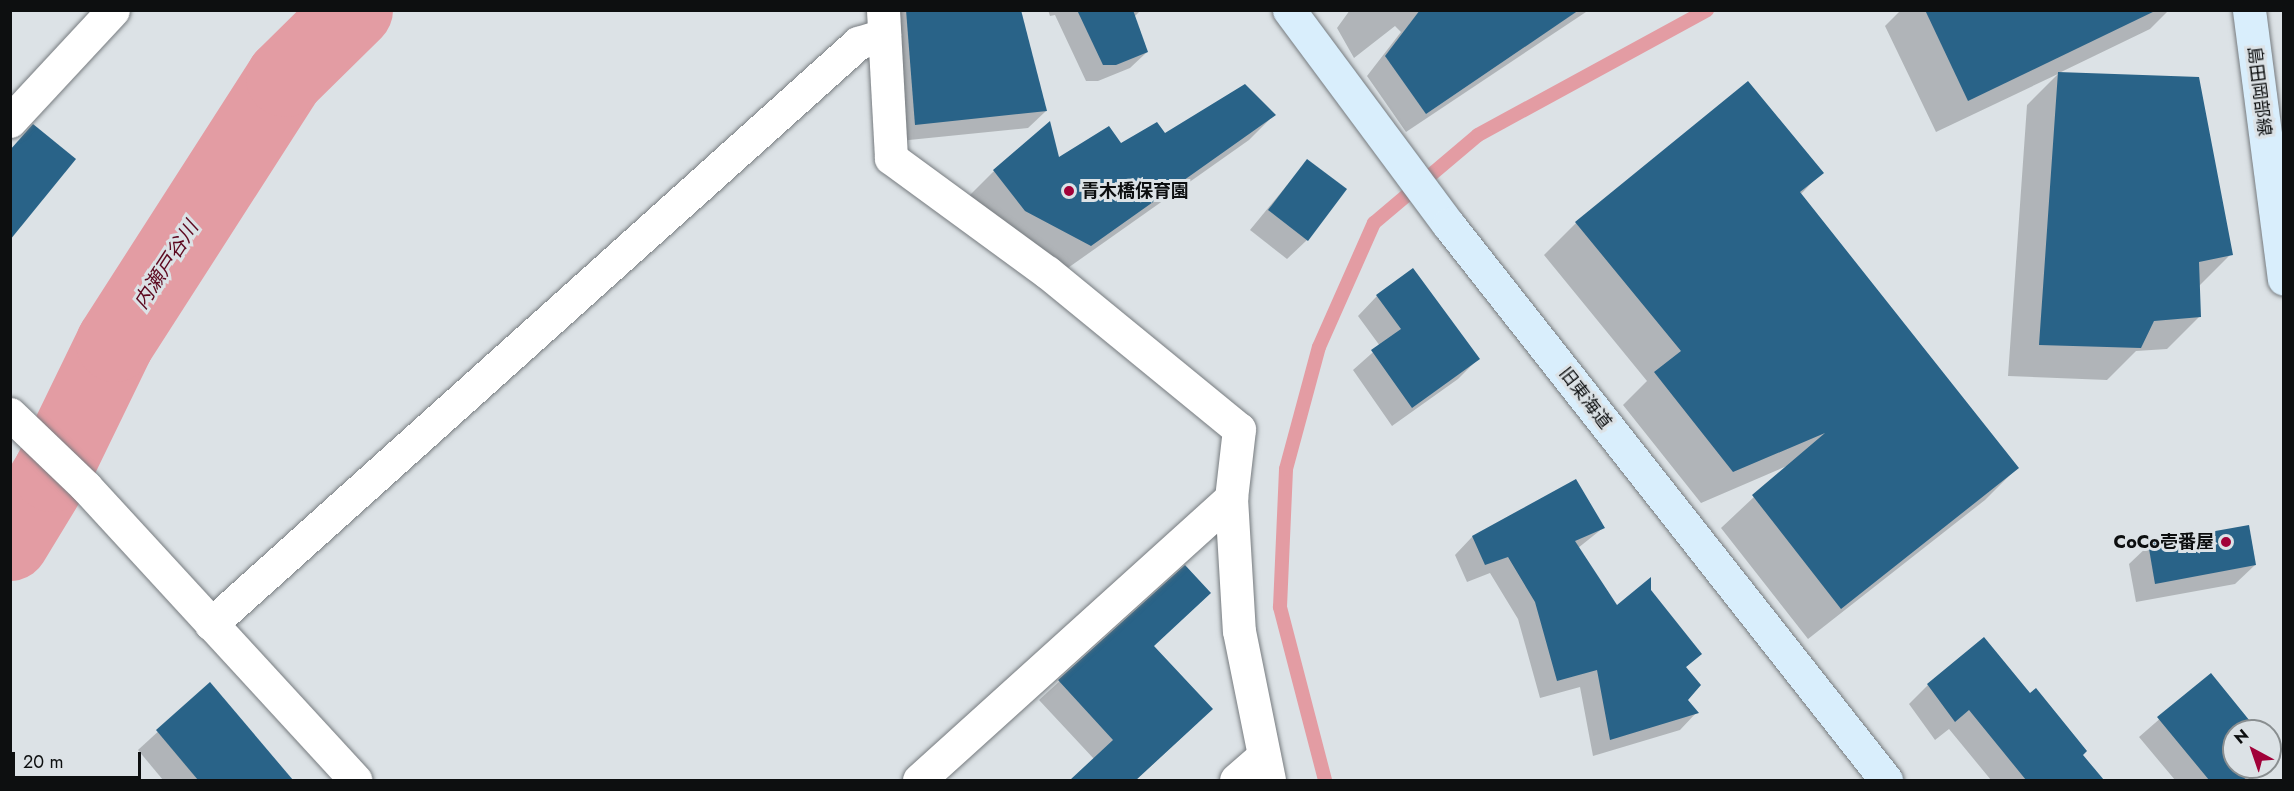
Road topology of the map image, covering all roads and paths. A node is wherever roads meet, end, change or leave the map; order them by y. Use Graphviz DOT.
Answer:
graph roads {
  1 [pos="114,10"];
  2 [pos="1289,10"];
  3 [pos="2249,10"];
  4 [pos="883,23"];
  5 [pos="10,121"];
  6 [pos="2283,279"];
  7 [pos="10,414"];
  8 [pos="1231,498"];
  9 [pos="211,624"];
  10 [pos="1266,769"];
  11 [pos="355,780"];
  12 [pos="918,780"];
  13 [pos="1236,780"];
  14 [pos="1886,780"];
  1 -- 5 [label="street"];
  2 -- 14 [label="street, 旧東海道"];
  3 -- 6 [label="street, 島田岡部線"];
  4 -- 8 [label="street"];
  4 -- 9 [label="street"];
  7 -- 9 [label="street"];
  8 -- 10 [label="street"];
  8 -- 12 [label="street"];
  9 -- 11 [label="street"];
  10 -- 13 [label="street"];
}
